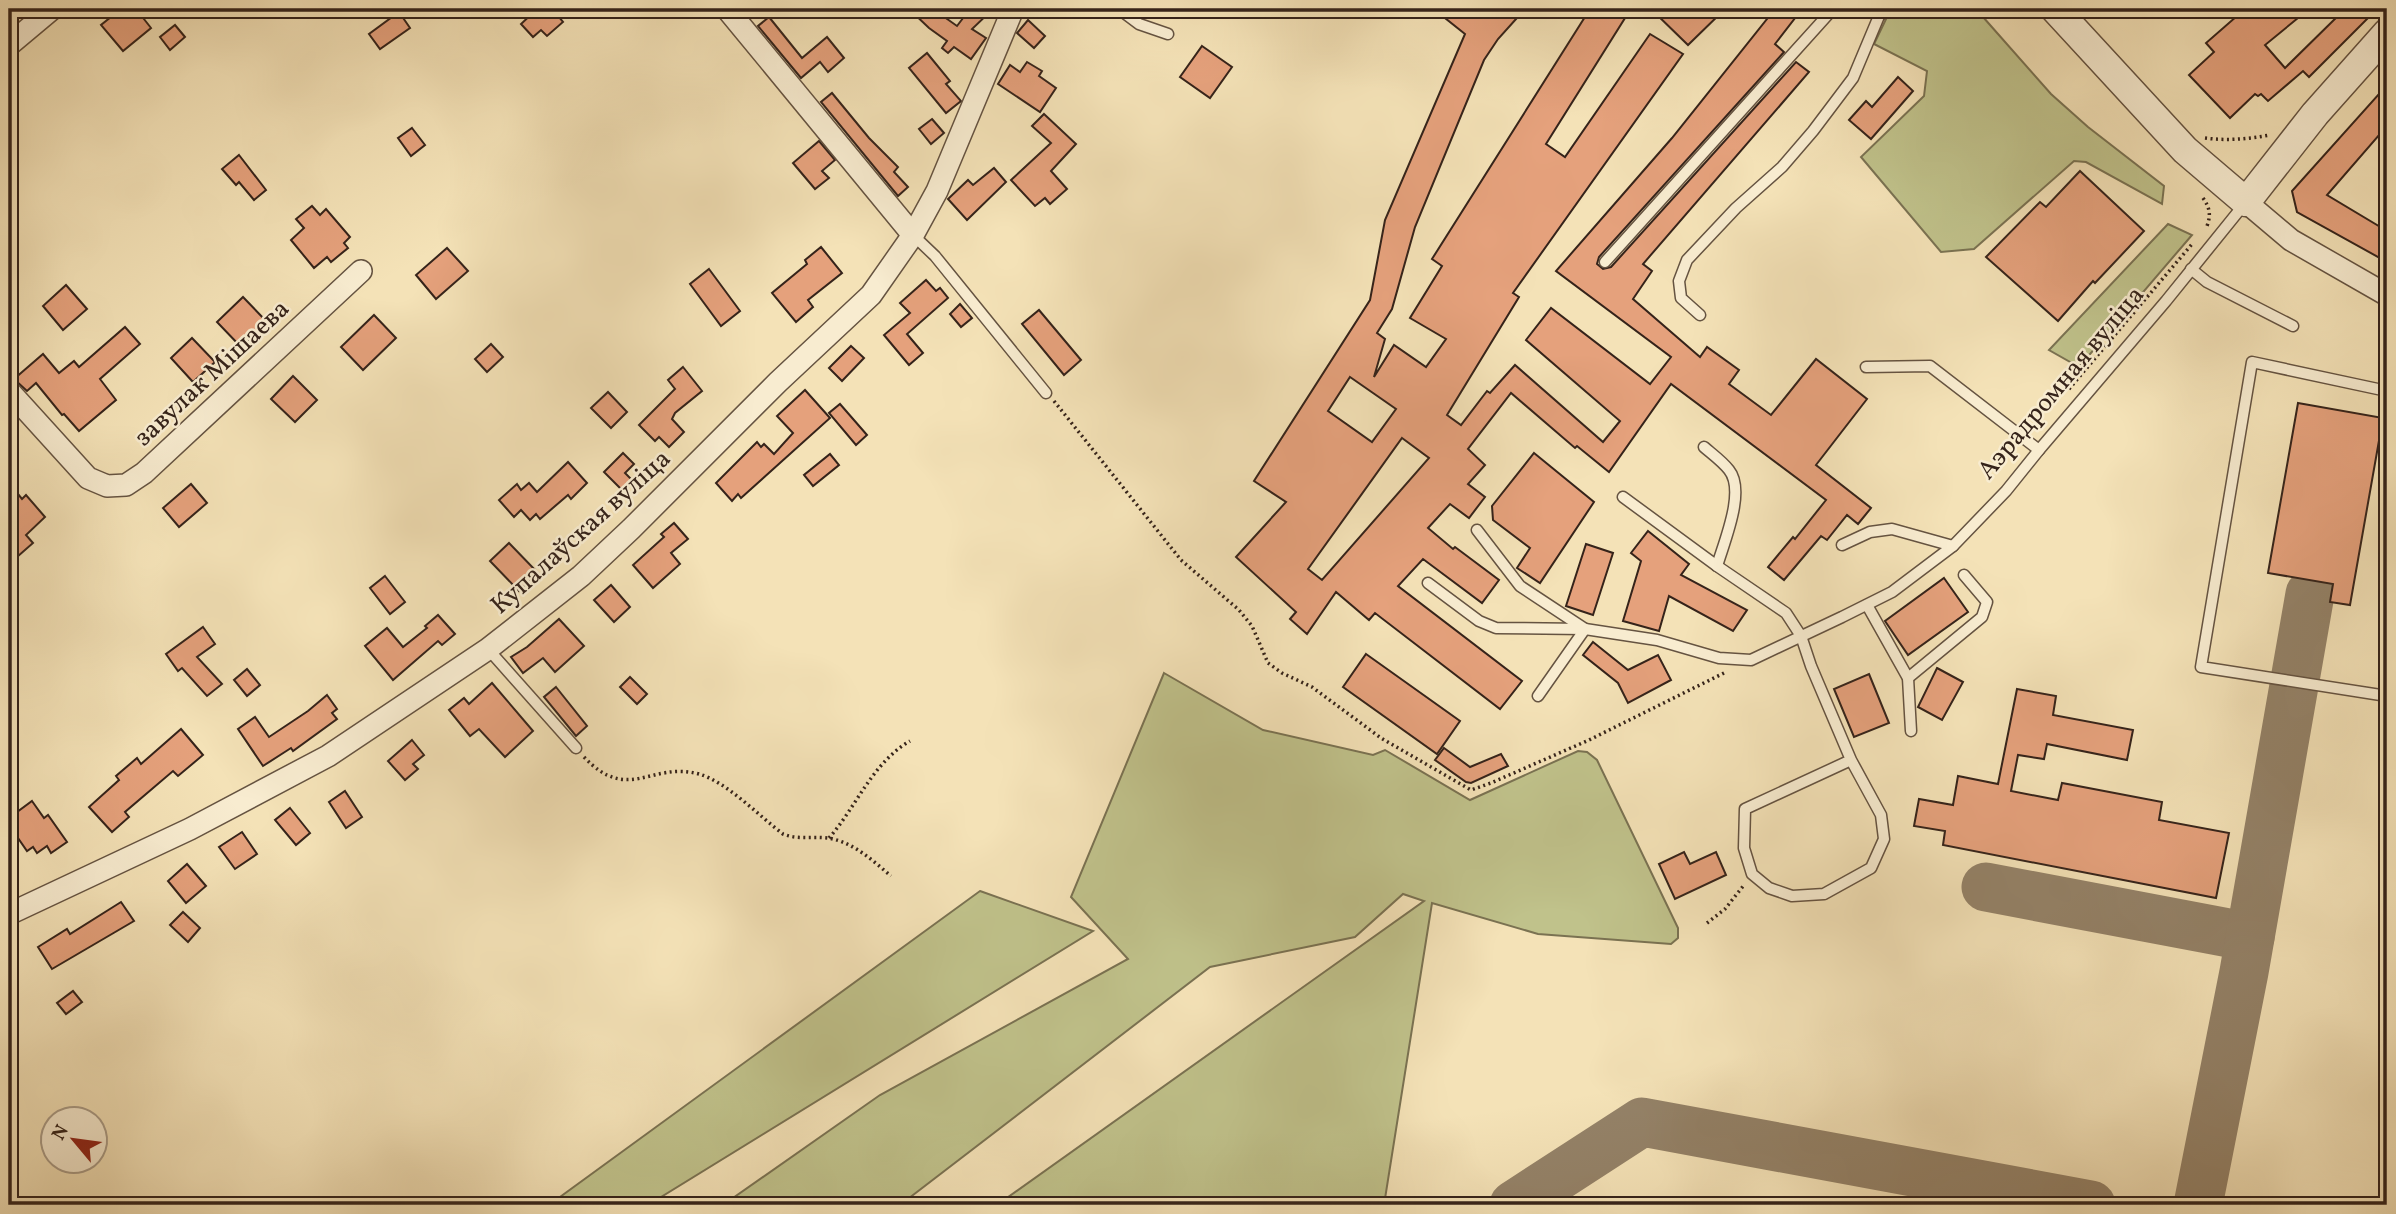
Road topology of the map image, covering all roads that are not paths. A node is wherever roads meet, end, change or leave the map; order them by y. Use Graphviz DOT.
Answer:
graph roads {
  1 [pos="52,9"];
  2 [pos="727,9"];
  3 [pos="1013,9"];
  4 [pos="1119,9"];
  5 [pos="1833,9"];
  6 [pos="1887,9"];
  7 [pos="2055,9"];
  8 [pos="2387,33"];
  9 [pos="1168,34"];
  10 [pos="9,44"];
  11 [pos="2246,202"];
  12 [pos="914,235"];
  13 [pos="1605,262"];
  14 [pos="2191,269"];
  15 [pos="361,271"];
  16 [pos="2387,295"];
  17 [pos="1700,316"];
  18 [pos="2293,326"];
  19 [pos="1866,367"];
  20 [pos="9,391"];
  21 [pos="2387,391"];
  22 [pos="1046,393"];
  23 [pos="1704,447"];
  24 [pos="2039,450"];
  25 [pos="1623,496"];
  26 [pos="1477,530"];
  27 [pos="1842,545"];
  28 [pos="1954,546"];
  29 [pos="1717,566"];
  30 [pos="1964,575"];
  31 [pos="1428,583"];
  32 [pos="1867,605"];
  33 [pos="1585,629"];
  34 [pos="1801,636"];
  35 [pos="488,649"];
  36 [pos="1908,678"];
  37 [pos="1538,696"];
  38 [pos="2387,696"];
  39 [pos="1911,731"];
  40 [pos="576,748"];
  41 [pos="1851,760"];
  42 [pos="9,914"];
  1 -- 10 [label="street"];
  2 -- 12 [label="street"];
  3 -- 12 [label="street, Купалаўская вуліца"];
  4 -- 9 [label="lane"];
  5 -- 13 [label="lane"];
  6 -- 17 [label="lane"];
  7 -- 11 [label="street"];
  8 -- 11 [label="street"];
  11 -- 14 [label="lane, Аэрадромная вуліца"];
  11 -- 16 [label="street"];
  12 -- 22 [label="lane"];
  12 -- 35 [label="street, Купалаўская вуліца"];
  14 -- 18 [label="lane"];
  14 -- 24 [label="lane, Аэрадромная вуліца"];
  15 -- 20 [label="street, завулак Мішаева"];
  19 -- 24 [label="lane"];
  21 -- 38 [label="lane"];
  23 -- 29 [label="lane"];
  24 -- 28 [label="lane, Аэрадромная вуліца"];
  25 -- 29 [label="lane"];
  26 -- 33 [label="lane"];
  27 -- 28 [label="lane"];
  28 -- 32 [label="lane, Аэрадромная вуліца"];
  29 -- 34 [label="lane"];
  30 -- 36 [label="lane"];
  31 -- 33 [label="lane"];
  32 -- 34 [label="lane, Аэрадромная вуліца"];
  32 -- 36 [label="lane"];
  33 -- 34 [label="lane, Аэрадромная вуліца"];
  33 -- 37 [label="lane"];
  34 -- 41 [label="lane"];
  35 -- 40 [label="lane"];
  35 -- 42 [label="street, Купалаўская вуліца"];
  36 -- 39 [label="lane"];
  41 -- 41 [label="lane"];
}
